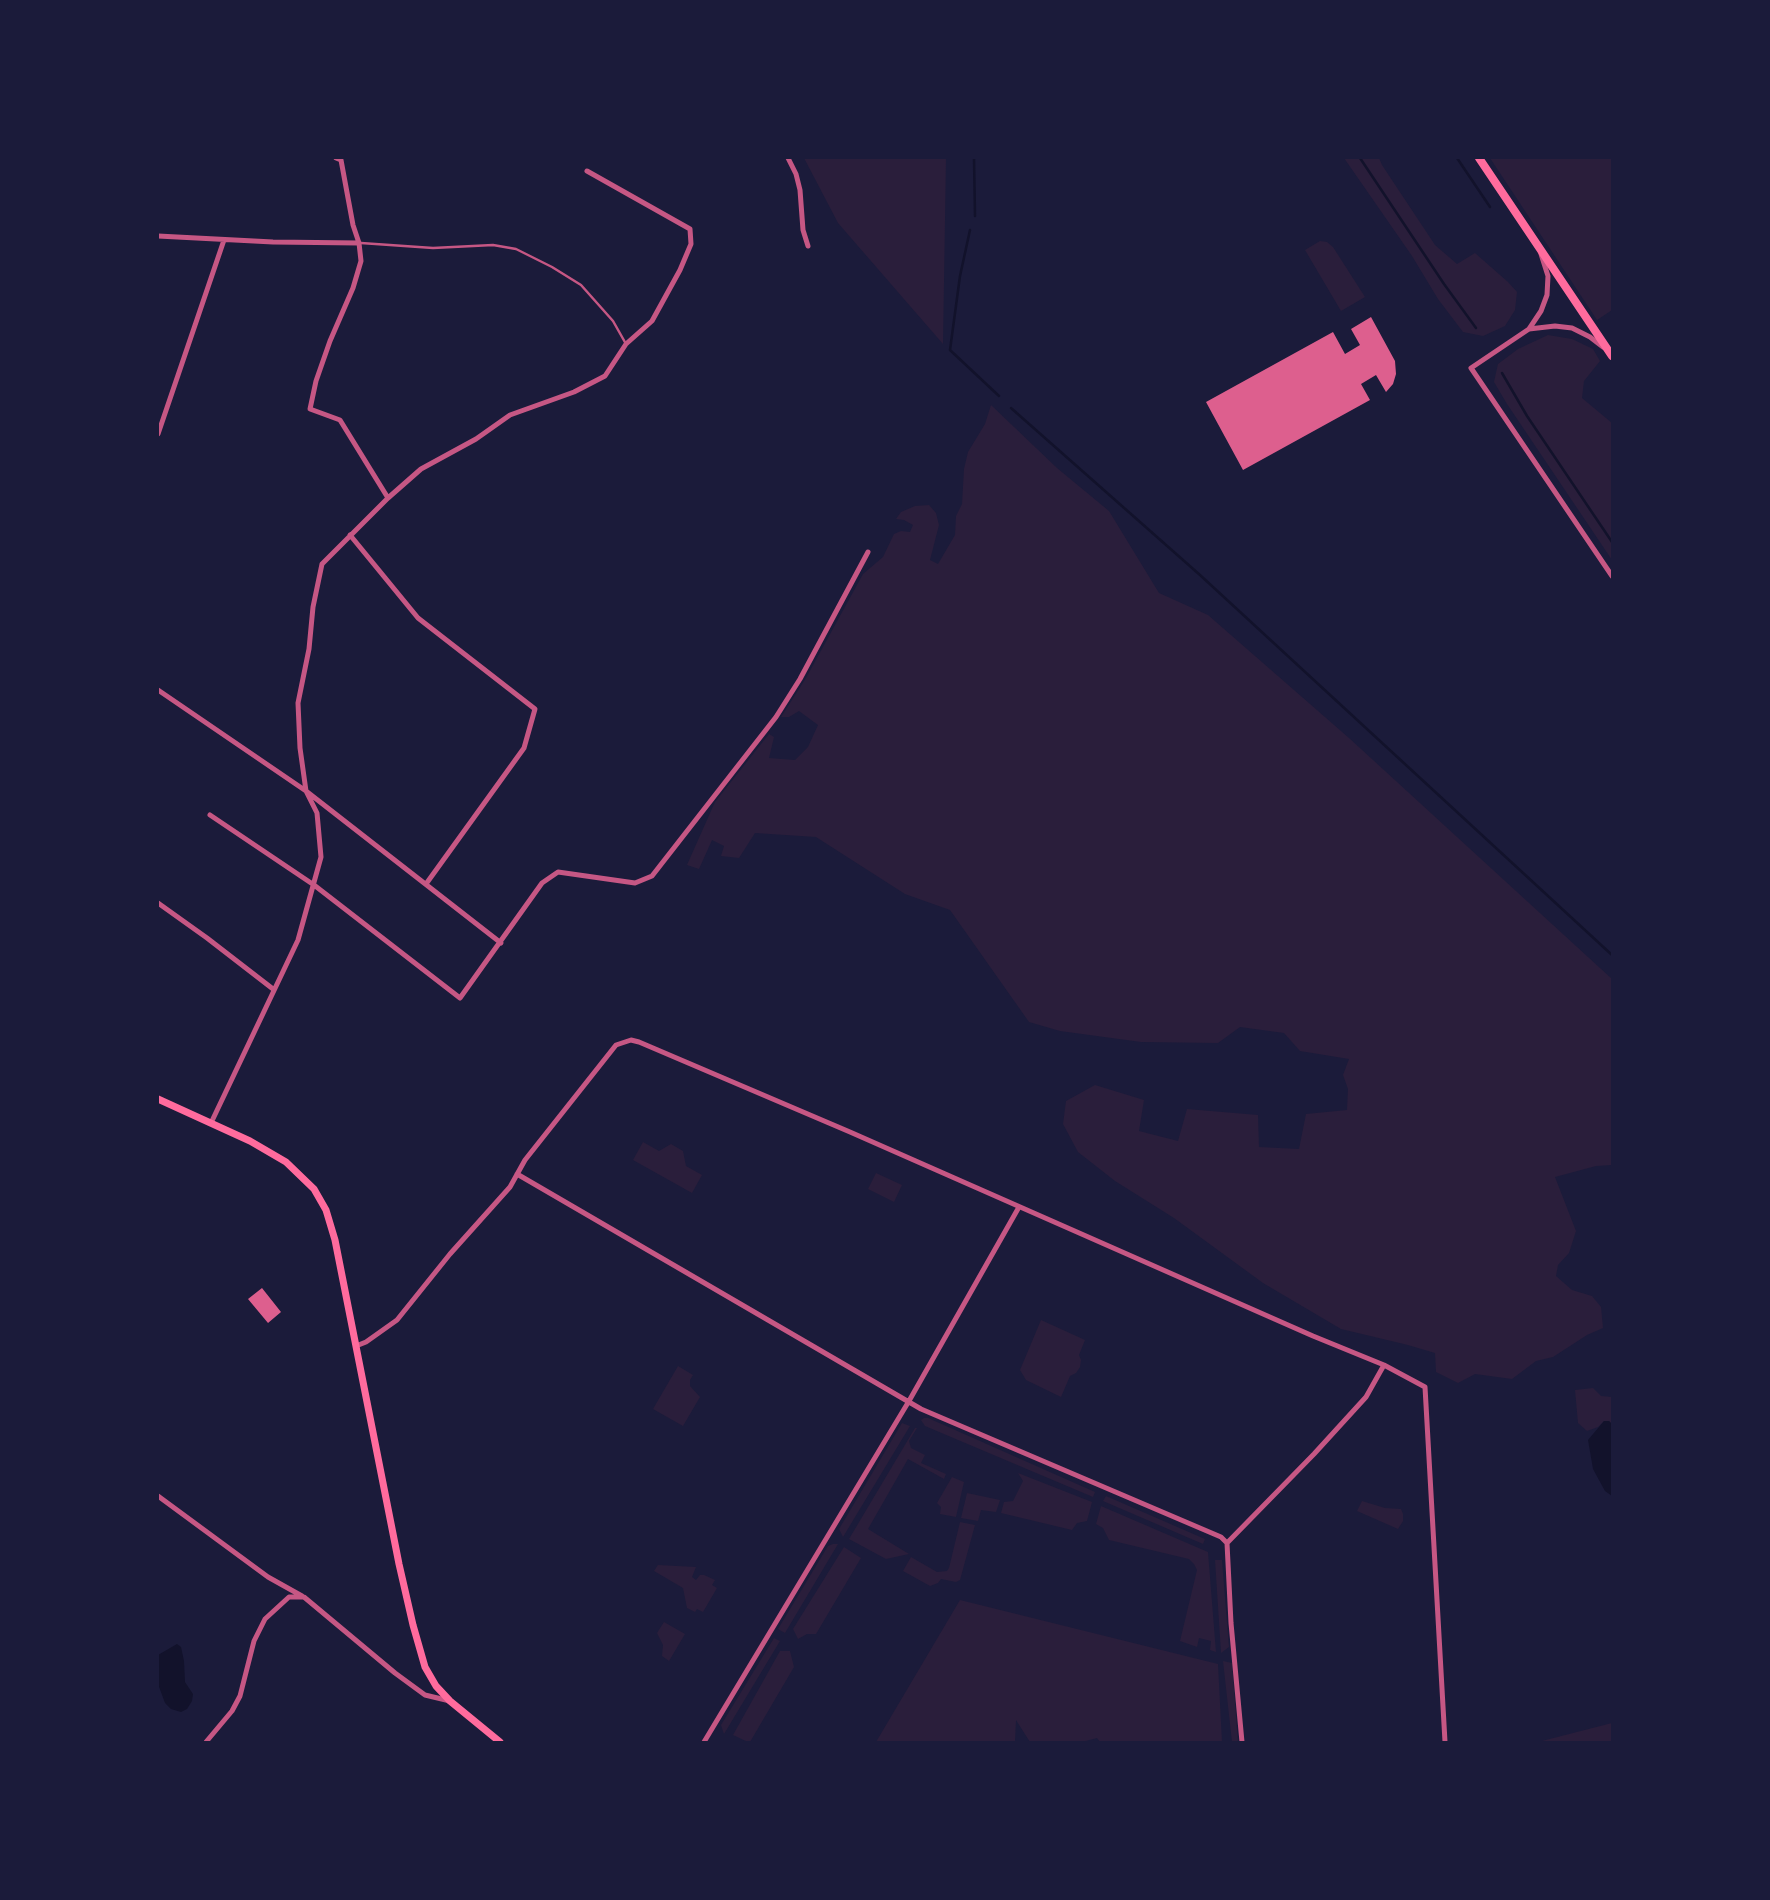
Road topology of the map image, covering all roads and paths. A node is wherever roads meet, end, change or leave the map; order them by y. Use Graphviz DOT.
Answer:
graph roads {
  1 [pos="336,158"];
  2 [pos="788,158"];
  3 [pos="1479,158"];
  4 [pos="587,171"];
  5 [pos="158,236"];
  6 [pos="224,240"];
  7 [pos="359,243"];
  8 [pos="808,246"];
  9 [pos="1539,247"];
  10 [pos="1529,329"];
  11 [pos="626,344"];
  12 [pos="1611,355"];
  13 [pos="158,434"];
  14 [pos="388,498"];
  15 [pos="350,535"];
  16 [pos="868,552"];
  17 [pos="1612,576"];
  18 [pos="158,690"];
  19 [pos="306,791"];
  20 [pos="210,815"];
  21 [pos="426,884"];
  22 [pos="314,885"];
  23 [pos="158,903"];
  24 [pos="501,943"];
  25 [pos="273,989"];
  26 [pos="158,1099"];
  27 [pos="211,1123"];
  28 [pos="517,1174"];
  29 [pos="1019,1207"];
  30 [pos="356,1346"];
  31 [pos="1384,1366"];
  32 [pos="909,1401"];
  33 [pos="158,1496"];
  34 [pos="1227,1543"];
  35 [pos="303,1597"];
  36 [pos="450,1701"];
  37 [pos="206,1742"];
  38 [pos="500,1742"];
  39 [pos="704,1742"];
  40 [pos="1242,1742"];
  41 [pos="1446,1742"];
  1 -- 7 [label="street"];
  2 -- 8 [label="street"];
  3 -- 9 [label="main road"];
  4 -- 11 [label="street"];
  5 -- 6 [label="street"];
  6 -- 7 [label="street"];
  6 -- 13 [label="street"];
  7 -- 11 [label="lane"];
  7 -- 14 [label="street"];
  9 -- 10 [label="street"];
  9 -- 12 [label="main road"];
  10 -- 12 [label="street"];
  10 -- 17 [label="street"];
  11 -- 14 [label="street"];
  14 -- 15 [label="street"];
  15 -- 19 [label="street"];
  15 -- 21 [label="street"];
  16 -- 24 [label="street"];
  18 -- 19 [label="street"];
  19 -- 21 [label="street"];
  19 -- 22 [label="street"];
  20 -- 22 [label="street"];
  21 -- 24 [label="street"];
  22 -- 24 [label="street"];
  22 -- 25 [label="street"];
  23 -- 25 [label="street"];
  25 -- 27 [label="street"];
  26 -- 27 [label="main road"];
  27 -- 30 [label="main road"];
  28 -- 29 [label="street"];
  28 -- 30 [label="street"];
  28 -- 32 [label="street"];
  29 -- 31 [label="street"];
  29 -- 32 [label="street"];
  30 -- 36 [label="main road"];
  31 -- 34 [label="street"];
  31 -- 41 [label="street"];
  32 -- 34 [label="street"];
  32 -- 39 [label="street"];
  33 -- 35 [label="street"];
  34 -- 40 [label="street"];
  35 -- 36 [label="street"];
  35 -- 37 [label="street"];
  36 -- 38 [label="main road"];
}
